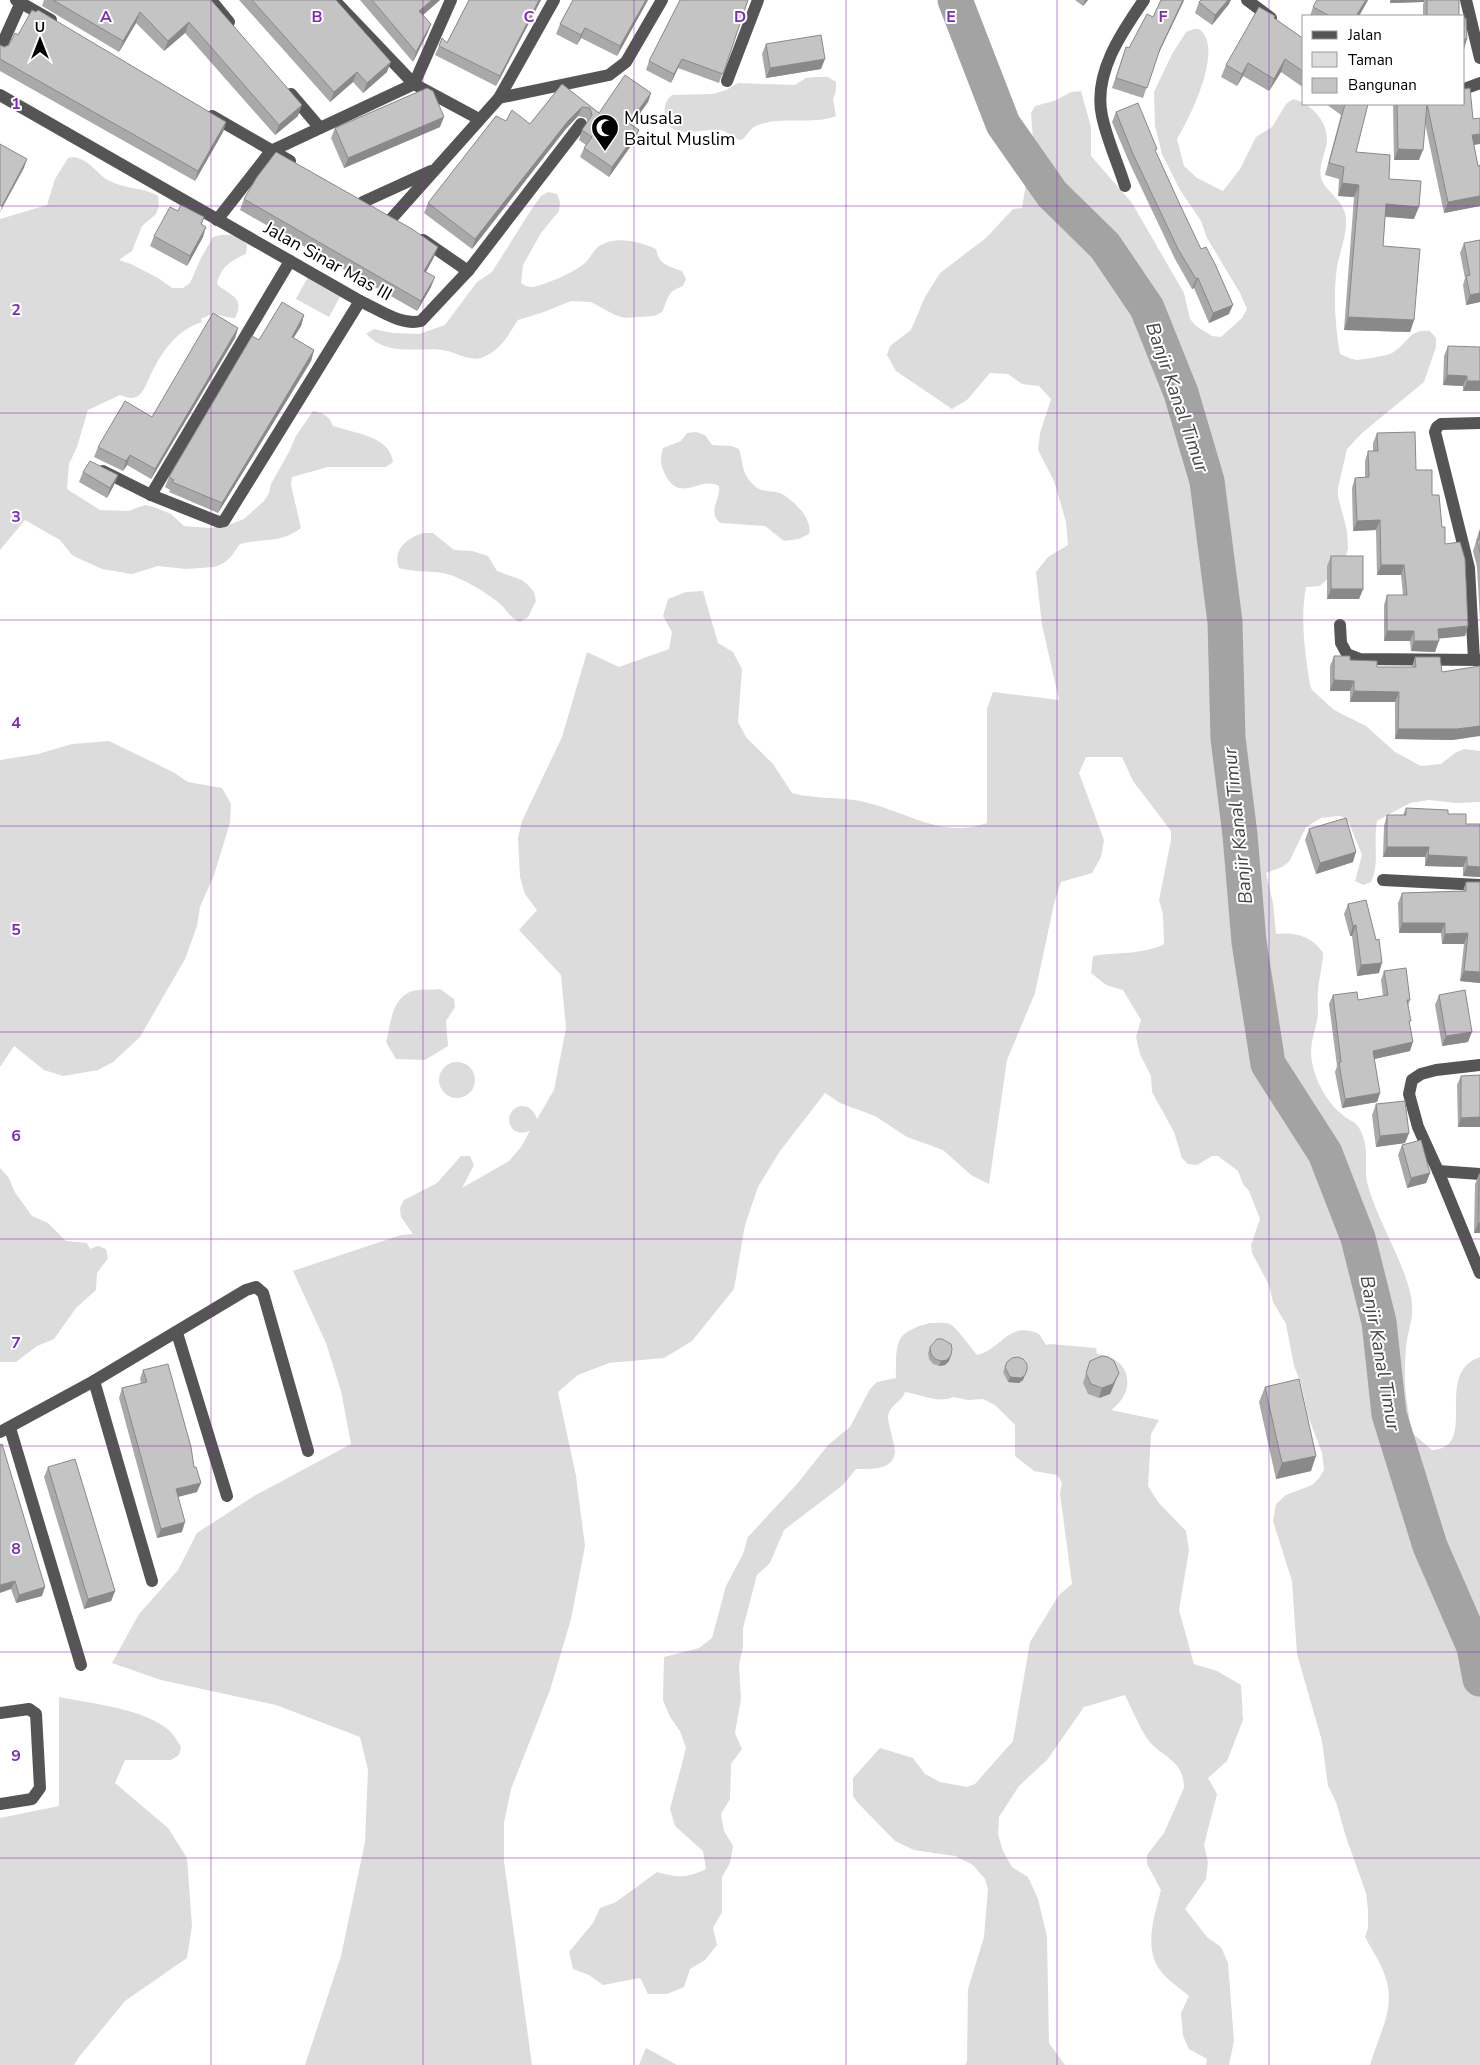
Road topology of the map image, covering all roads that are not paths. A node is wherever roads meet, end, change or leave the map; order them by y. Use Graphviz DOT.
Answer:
graph roads {
  1 [pos="211,0"];
  2 [pos="334,0"];
  3 [pos="451,0"];
  4 [pos="554,0"];
  5 [pos="662,0"];
  6 [pos="758,0"];
  7 [pos="1144,0"];
  8 [pos="1247,0"];
  9 [pos="1466,0"];
  10 [pos="19,1"];
  11 [pos="62,27"];
  12 [pos="1282,27"];
  13 [pos="237,30"];
  14 [pos="0,49"];
  15 [pos="1480,58"];
  16 [pos="727,81"];
  17 [pos="282,83"];
  18 [pos="1480,83"];
  19 [pos="414,84"];
  20 [pos="1465,89"];
  21 [pos="0,95"];
  22 [pos="499,98"];
  23 [pos="204,111"];
  24 [pos="479,120"];
  25 [pos="581,124"];
  26 [pos="320,128"];
  27 [pos="271,151"];
  28 [pos="435,169"];
  29 [pos="305,170"];
  30 [pos="1125,186"];
  31 [pos="217,220"];
  32 [pos="415,234"];
  33 [pos="290,260"];
  34 [pos="468,271"];
  35 [pos="360,301"];
  36 [pos="1480,423"];
  37 [pos="90,464"];
  38 [pos="151,495"];
  39 [pos="1340,625"];
  40 [pos="1477,660"];
  41 [pos="1383,880"];
  42 [pos="1480,885"];
  43 [pos="1480,1065"];
  44 [pos="1438,1170"];
  45 [pos="1480,1174"];
  46 [pos="1480,1273"];
  47 [pos="177,1333"];
  48 [pos="94,1381"];
  49 [pos="5,1430"];
  50 [pos="308,1450"];
  51 [pos="228,1496"];
  52 [pos="152,1581"];
  53 [pos="81,1665"];
  54 [pos="0,1713"];
  55 [pos="0,1804"];
  1 -- 13 [label="street"];
  2 -- 19 [label="street"];
  3 -- 19 [label="street"];
  4 -- 22 [label="street"];
  5 -- 22 [label="street"];
  6 -- 16 [label="street"];
  7 -- 30 [label="street"];
  8 -- 12 [label="street"];
  9 -- 15 [label="street"];
  10 -- 11 [label="street"];
  10 -- 14 [label="street"];
  17 -- 26 [label="street"];
  18 -- 20 [label="street"];
  19 -- 24 [label="street"];
  19 -- 26 [label="street"];
  21 -- 31 [label="street, Jalan Sinar Mas III"];
  22 -- 24 [label="street"];
  23 -- 27 [label="street"];
  24 -- 28 [label="street"];
  25 -- 34 [label="street, Jalan Sinar Mas III"];
  26 -- 27 [label="street"];
  27 -- 29 [label="street"];
  27 -- 31 [label="street"];
  28 -- 28 [label="street"];
  31 -- 33 [label="street, Jalan Sinar Mas III"];
  32 -- 34 [label="street"];
  33 -- 35 [label="street, Jalan Sinar Mas III"];
  33 -- 38 [label="street"];
  34 -- 35 [label="street, Jalan Sinar Mas III"];
  35 -- 38 [label="street"];
  36 -- 40 [label="street"];
  37 -- 38 [label="street"];
  39 -- 40 [label="street"];
  41 -- 42 [label="street"];
  43 -- 44 [label="street"];
  44 -- 45 [label="street"];
  44 -- 46 [label="street"];
  47 -- 48 [label="street"];
  47 -- 50 [label="street"];
  47 -- 51 [label="street"];
  48 -- 49 [label="street"];
  48 -- 52 [label="street"];
  49 -- 53 [label="street"];
  54 -- 55 [label="street"];
}
